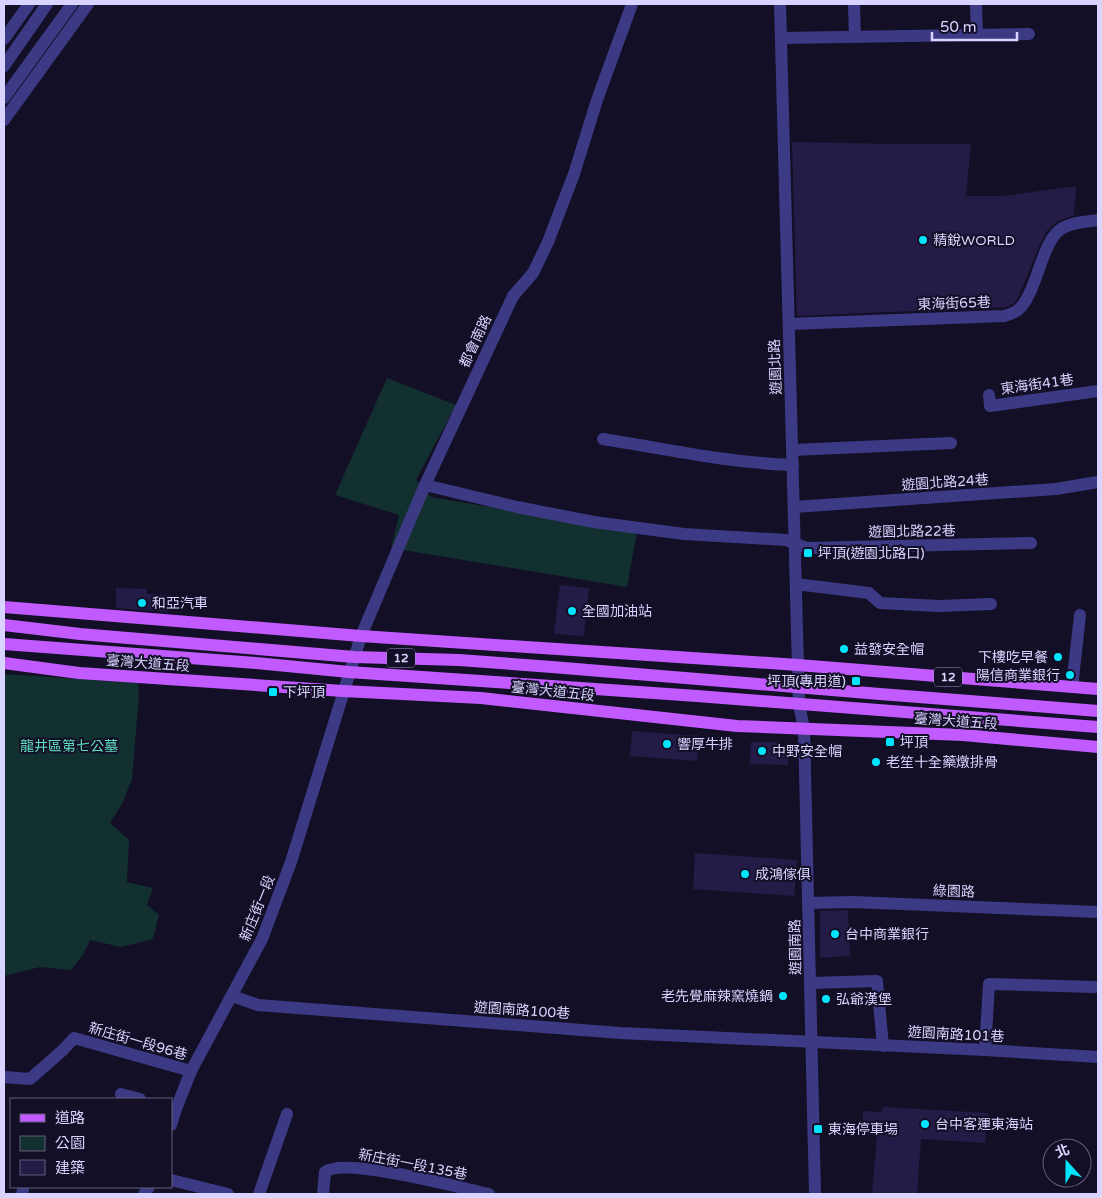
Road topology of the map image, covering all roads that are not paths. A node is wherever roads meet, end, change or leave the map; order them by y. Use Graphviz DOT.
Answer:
graph roads {
  1 [pos="29,4"];
  2 [pos="47,4"];
  3 [pos="72,4"];
  4 [pos="88,4"];
  5 [pos="632,4"];
  6 [pos="780,4"];
  7 [pos="854,4"];
  8 [pos="976,4"];
  9 [pos="1029,34"];
  10 [pos="976,35"];
  11 [pos="855,37"];
  12 [pos="781,38"];
  13 [pos="4,39"];
  14 [pos="4,66"];
  15 [pos="4,98"];
  16 [pos="4,120"];
  17 [pos="1098,220"];
  18 [pos="789,324"];
  19 [pos="1098,391"];
  20 [pos="989,395"];
  21 [pos="603,439"];
  22 [pos="951,443"];
  23 [pos="792,450"];
  24 [pos="793,465"];
  25 [pos="1098,482"];
  26 [pos="425,484"];
  27 [pos="794,508"];
  28 [pos="794,543"];
  29 [pos="1031,544"];
  30 [pos="796,584"];
  31 [pos="990,604"];
  32 [pos="4,607"];
  33 [pos="1080,615"];
  34 [pos="4,626"];
  35 [pos="361,636"];
  36 [pos="4,644"];
  37 [pos="354,657"];
  38 [pos="4,663"];
  39 [pos="798,665"];
  40 [pos="350,672"];
  41 [pos="799,687"];
  42 [pos="1072,687"];
  43 [pos="1098,689"];
  44 [pos="344,691"];
  45 [pos="800,704"];
  46 [pos="1098,711"];
  47 [pos="1098,727"];
  48 [pos="804,728"];
  49 [pos="1098,747"];
  50 [pos="808,903"];
  51 [pos="1098,912"];
  52 [pos="810,983"];
  53 [pos="1095,987"];
  54 [pos="232,996"];
  55 [pos="812,1042"];
  56 [pos="883,1046"];
  57 [pos="985,1050"];
  58 [pos="1098,1057"];
  59 [pos="191,1072"];
  60 [pos="4,1076"];
  61 [pos="121,1094"];
  62 [pos="136,1098"];
  63 [pos="174,1108"];
  64 [pos="287,1114"];
  65 [pos="172,1180"];
  66 [pos="228,1194"];
  67 [pos="259,1194"];
  68 [pos="323,1194"];
  69 [pos="489,1194"];
  70 [pos="815,1194"];
  1 -- 13 [label="street"];
  2 -- 14 [label="street"];
  3 -- 15 [label="street"];
  4 -- 16 [label="street"];
  5 -- 26 [label="street, 都會南路"];
  6 -- 12 [label="street, 遊園北路"];
  7 -- 11 [label="street"];
  8 -- 10 [label="street"];
  9 -- 10 [label="street"];
  10 -- 11 [label="street"];
  11 -- 12 [label="street"];
  12 -- 18 [label="street, 遊園北路"];
  17 -- 18 [label="street, 東海街65巷"];
  18 -- 23 [label="street, 遊園北路"];
  19 -- 20 [label="street, 東海街41巷"];
  21 -- 24 [label="street"];
  22 -- 23 [label="street"];
  23 -- 24 [label="street, 遊園北路"];
  24 -- 27 [label="street, 遊園北路"];
  25 -- 27 [label="street, 遊園北路24巷"];
  26 -- 28 [label="street, 遊園北路22巷"];
  26 -- 35 [label="street, 都會南路"];
  27 -- 28 [label="street, 遊園北路"];
  28 -- 29 [label="street, 遊園北路22巷"];
  28 -- 30 [label="street, 遊園北路"];
  30 -- 31 [label="street"];
  30 -- 39 [label="street, 遊園北路"];
  32 -- 35 [label="main road, 12"];
  33 -- 42 [label="street"];
  34 -- 37 [label="main road, 臺灣大道五段 / 12"];
  35 -- 37 [label="street, 都會南路"];
  35 -- 39 [label="main road, 12"];
  36 -- 40 [label="main road, 臺灣大道五段 / 12"];
  37 -- 40 [label="street, 都會南路"];
  37 -- 41 [label="main road, 臺灣大道五段 / 12"];
  38 -- 44 [label="main road, 臺灣大道五段"];
  39 -- 41 [label="street, 遊園北路"];
  39 -- 42 [label="main road, 12"];
  40 -- 44 [label="street, 都會南路"];
  40 -- 45 [label="main road, 臺灣大道五段 / 12"];
  41 -- 45 [label="street, 遊園北路"];
  41 -- 46 [label="main road, 臺灣大道五段 / 12"];
  42 -- 43 [label="main road, 12"];
  44 -- 48 [label="main road, 臺灣大道五段"];
  44 -- 54 [label="street, 新庄街一段"];
  45 -- 47 [label="main road, 臺灣大道五段 / 12"];
  45 -- 48 [label="street, 遊園北路"];
  48 -- 49 [label="main road, 臺灣大道五段"];
  48 -- 50 [label="street, 遊園南路"];
  50 -- 51 [label="street, 綠園路"];
  50 -- 52 [label="street, 遊園南路"];
  52 -- 55 [label="street, 遊園南路"];
  52 -- 56 [label="street"];
  53 -- 57 [label="street"];
  54 -- 55 [label="street, 遊園南路100巷"];
  54 -- 59 [label="street, 新庄街一段"];
  55 -- 56 [label="street, 遊園南路101巷"];
  55 -- 70 [label="street, 遊園南路"];
  56 -- 57 [label="street, 遊園南路101巷"];
  57 -- 58 [label="street, 遊園南路101巷"];
  59 -- 60 [label="street, 新庄街一段96巷"];
  59 -- 63 [label="street, 新庄街一段"];
  61 -- 62 [label="street"];
  64 -- 67 [label="street"];
  65 -- 66 [label="street"];
  68 -- 69 [label="street, 新庄街一段135巷"];
}
